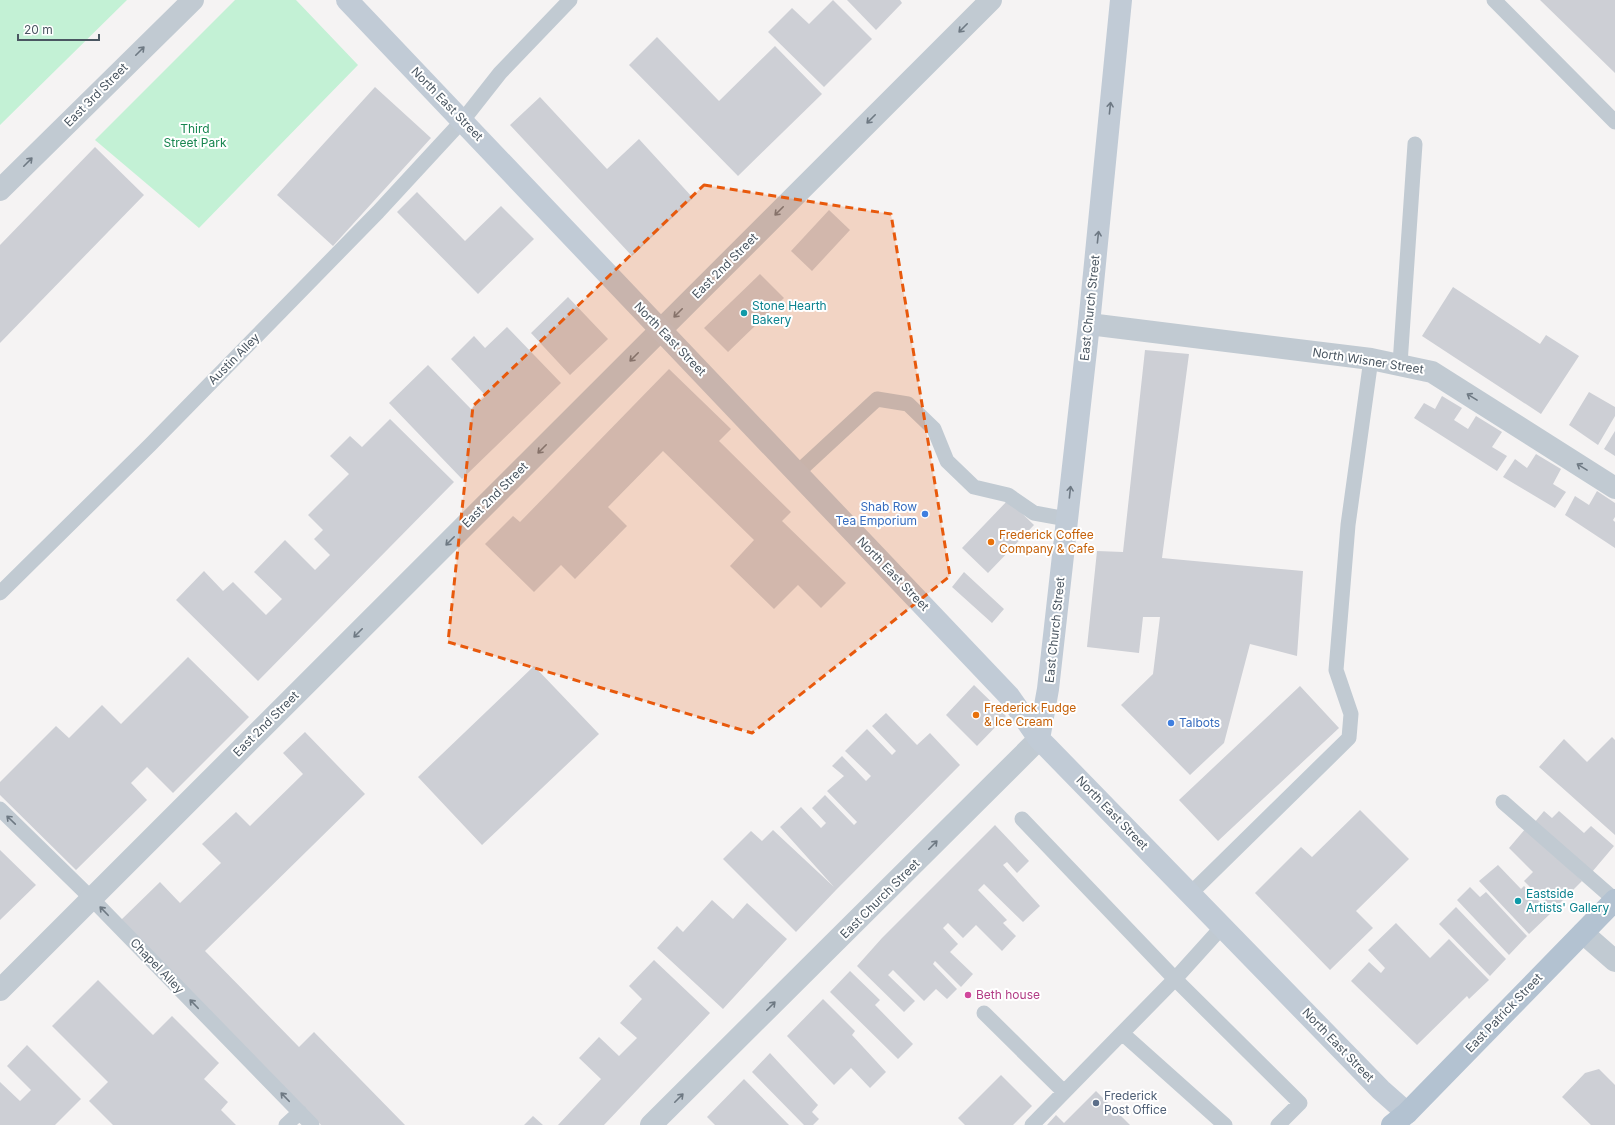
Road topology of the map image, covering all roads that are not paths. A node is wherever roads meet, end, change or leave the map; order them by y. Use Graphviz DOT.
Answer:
graph roads {
  1 [pos="193,0"];
  2 [pos="347,0"];
  3 [pos="570,0"];
  4 [pos="991,0"];
  5 [pos="1120,0"];
  6 [pos="1494,0"];
  7 [pos="463,120"];
  8 [pos="1615,122"];
  9 [pos="1415,144"];
  10 [pos="0,190"];
  11 [pos="1089,324"];
  12 [pos="661,329"];
  13 [pos="1371,359"];
  14 [pos="1400,364"];
  15 [pos="797,473"];
  16 [pos="1615,488"];
  17 [pos="1067,519"];
  18 [pos="0,594"];
  19 [pos="1039,739"];
  20 [pos="1503,802"];
  21 [pos="0,809"];
  22 [pos="1022,819"];
  23 [pos="1190,894"];
  24 [pos="92,898"];
  25 [pos="1615,900"];
  26 [pos="1222,927"];
  27 [pos="1583,933"];
  28 [pos="1615,961"];
  29 [pos="1175,979"];
  30 [pos="0,990"];
  31 [pos="984,1013"];
  32 [pos="1122,1033"];
  33 [pos="1064,1092"];
  34 [pos="300,1112"];
  35 [pos="1405,1121"];
  36 [pos="286,1125"];
  37 [pos="312,1125"];
  38 [pos="651,1125"];
  39 [pos="1032,1125"];
  40 [pos="1225,1125"];
  41 [pos="1278,1125"];
  10 -- 1 [label="street, East 3rd Street, one-way"];
  2 -- 7 [label="main road, North East Street"];
  3 -- 7 [label="lane, Austin Alley"];
  4 -- 12 [label="street, East 2nd Street, one-way"];
  11 -- 5 [label="main road, East Church Street, one-way"];
  6 -- 8 [label="lane"];
  7 -- 12 [label="main road, North East Street"];
  7 -- 18 [label="lane, Austin Alley"];
  9 -- 14 [label="lane"];
  11 -- 13 [label="street, North Wisner Street"];
  17 -- 11 [label="main road, East Church Street, one-way"];
  12 -- 15 [label="main road, North East Street"];
  12 -- 24 [label="street, East 2nd Street, one-way"];
  13 -- 14 [label="street, North Wisner Street"];
  13 -- 23 [label="lane"];
  16 -- 14 [label="street, North Wisner Street, one-way"];
  15 -- 17 [label="lane"];
  15 -- 19 [label="main road, North East Street"];
  17 -- 19 [label="main road, East Church Street"];
  19 -- 23 [label="main road, North East Street"];
  38 -- 19 [label="street, East Church Street, one-way"];
  20 -- 25 [label="lane"];
  24 -- 21 [label="lane, Chapel Alley, one-way"];
  22 -- 29 [label="lane"];
  23 -- 26 [label="main road, North East Street"];
  24 -- 30 [label="street, East 2nd Street"];
  34 -- 24 [label="lane, Chapel Alley, one-way"];
  25 -- 27 [label="main road, East Patrick Street"];
  26 -- 29 [label="lane"];
  26 -- 35 [label="main road, North East Street"];
  27 -- 28 [label="street"];
  27 -- 35 [label="main road, East Patrick Street"];
  29 -- 32 [label="lane"];
  29 -- 41 [label="lane"];
  31 -- 33 [label="lane"];
  32 -- 33 [label="lane"];
  32 -- 40 [label="lane"];
  33 -- 39 [label="lane"];
  34 -- 36 [label="lane"];
  34 -- 37 [label="lane, Chapel Alley"];
}
